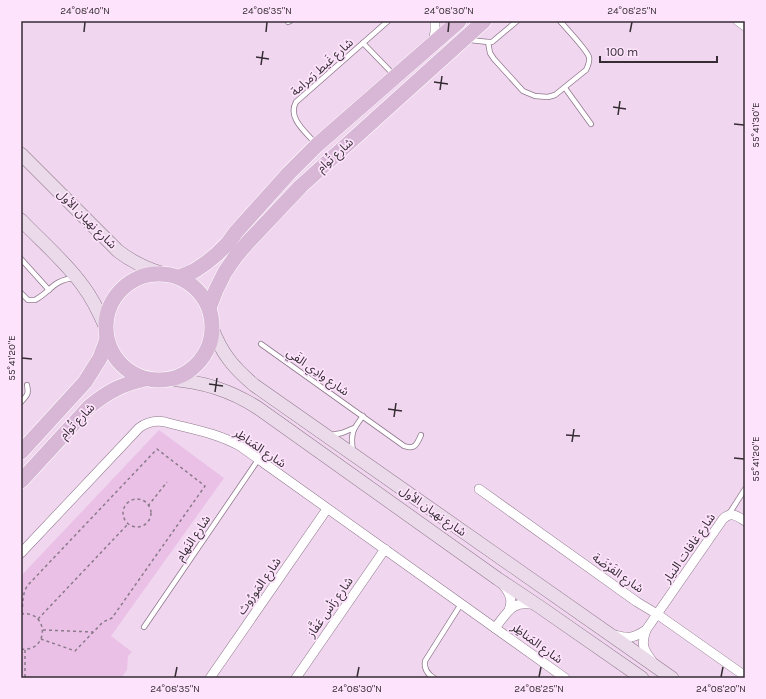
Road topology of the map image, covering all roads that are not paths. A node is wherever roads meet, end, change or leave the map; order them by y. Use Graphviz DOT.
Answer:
graph roads {
  1 [pos="388,21"];
  2 [pos="435,21"];
  3 [pos="459,21"];
  4 [pos="484,21"];
  5 [pos="517,21"];
  6 [pos="560,21"];
  7 [pos="738,21"];
  8 [pos="745,26"];
  9 [pos="462,40"];
  10 [pos="488,42"];
  11 [pos="363,43"];
  12 [pos="433,44"];
  13 [pos="396,77"];
  14 [pos="565,88"];
  15 [pos="591,124"];
  16 [pos="317,145"];
  17 [pos="21,154"];
  18 [pos="21,220"];
  19 [pos="21,259"];
  20 [pos="161,273"];
  21 [pos="180,277"];
  22 [pos="77,278"];
  23 [pos="49,290"];
  24 [pos="21,293"];
  25 [pos="209,308"];
  26 [pos="212,328"];
  27 [pos="106,333"];
  28 [pos="261,344"];
  29 [pos="145,378"];
  30 [pos="170,379"];
  31 [pos="27,386"];
  32 [pos="21,402"];
  33 [pos="363,416"];
  34 [pos="354,428"];
  35 [pos="324,434"];
  36 [pos="421,435"];
  37 [pos="21,452"];
  38 [pos="354,456"];
  39 [pos="258,460"];
  40 [pos="21,481"];
  41 [pos="479,489"];
  42 [pos="745,489"];
  43 [pos="327,509"];
  44 [pos="728,515"];
  45 [pos="745,521"];
  46 [pos="385,549"];
  47 [pos="21,553"];
  48 [pos="498,579"];
  49 [pos="461,604"];
  50 [pos="540,607"];
  51 [pos="509,610"];
  52 [pos="657,614"];
  53 [pos="144,627"];
  54 [pos="495,628"];
  55 [pos="646,630"];
  56 [pos="608,633"];
  57 [pos="656,666"];
  58 [pos="745,676"];
  59 [pos="210,678"];
  60 [pos="296,678"];
  61 [pos="434,678"];
  62 [pos="565,678"];
  63 [pos="642,678"];
  64 [pos="672,678"];
  1 -- 11 [label="lane, شارع غَيط رَمرامة"];
  2 -- 12 [label="street"];
  3 -- 12 [label="main road, شارع تُوام"];
  4 -- 9 [label="main road, شارع تُوام"];
  5 -- 10 [label="lane"];
  6 -- 14 [label="lane"];
  7 -- 8 [label="street"];
  9 -- 10 [label="lane"];
  9 -- 25 [label="main road, شارع تُوام"];
  10 -- 14 [label="lane"];
  11 -- 13 [label="lane, شارع غَيط رَمرامة"];
  11 -- 16 [label="lane, شارع غَيط رَمرامة"];
  12 -- 13 [label="main road, شارع تُوام"];
  13 -- 16 [label="main road, شارع تُوام"];
  14 -- 15 [label="lane"];
  16 -- 21 [label="main road, شارع تُوام"];
  17 -- 20 [label="main road, شارع نهيان الأول"];
  18 -- 22 [label="main road"];
  19 -- 23 [label="lane"];
  20 -- 21 [label="main road"];
  20 -- 27 [label="main road"];
  21 -- 25 [label="main road"];
  22 -- 23 [label="lane"];
  22 -- 27 [label="main road"];
  23 -- 24 [label="lane"];
  25 -- 26 [label="main road"];
  26 -- 30 [label="main road"];
  26 -- 35 [label="main road, شارع نهيان الأول"];
  27 -- 29 [label="main road"];
  27 -- 37 [label="main road, شارع تُوام"];
  28 -- 33 [label="lane, شارع وادِي الفَي"];
  29 -- 30 [label="main road"];
  29 -- 40 [label="main road, شارع تُوام"];
  30 -- 48 [label="main road, شارع نهيان الأول"];
  31 -- 32 [label="lane"];
  33 -- 34 [label="lane"];
  33 -- 36 [label="lane, شارع وادِي الفَي"];
  34 -- 35 [label="lane"];
  34 -- 38 [label="lane"];
  35 -- 38 [label="main road, شارع نهيان الأول"];
  38 -- 56 [label="main road, شارع نهيان الأول"];
  39 -- 43 [label="street, شارع المَناظِر"];
  39 -- 47 [label="street, شارع المَناظِر"];
  39 -- 53 [label="lane, شارع النَهام"];
  41 -- 52 [label="street, شارع الفَرْضَة"];
  42 -- 44 [label="lane"];
  43 -- 46 [label="street, شارع المَناظِر"];
  43 -- 59 [label="street, شارع المَورُوث"];
  44 -- 45 [label="street, شارع غافات النيار"];
  44 -- 52 [label="street, شارع غافات النيار"];
  46 -- 49 [label="street, شارع المَناظِر"];
  46 -- 60 [label="street, شارع رَأس عَفَّاز"];
  48 -- 50 [label="main road, شارع نهيان الأول"];
  48 -- 51 [label="street, شارع المَناظِر"];
  49 -- 54 [label="street, شارع المَناظِر"];
  49 -- 61 [label="lane"];
  50 -- 51 [label="street, شارع المَناظِر"];
  50 -- 63 [label="main road, شارع نهيان الأول"];
  51 -- 54 [label="street, شارع المَناظِر"];
  52 -- 55 [label="street, شارع غافات النيار"];
  52 -- 58 [label="street, شارع الفَرْضَة"];
  54 -- 62 [label="street, شارع المَناظِر"];
  55 -- 56 [label="street"];
  55 -- 57 [label="street"];
  56 -- 57 [label="main road, شارع نهيان الأول"];
  57 -- 64 [label="main road, شارع نهيان الأول"];
}
